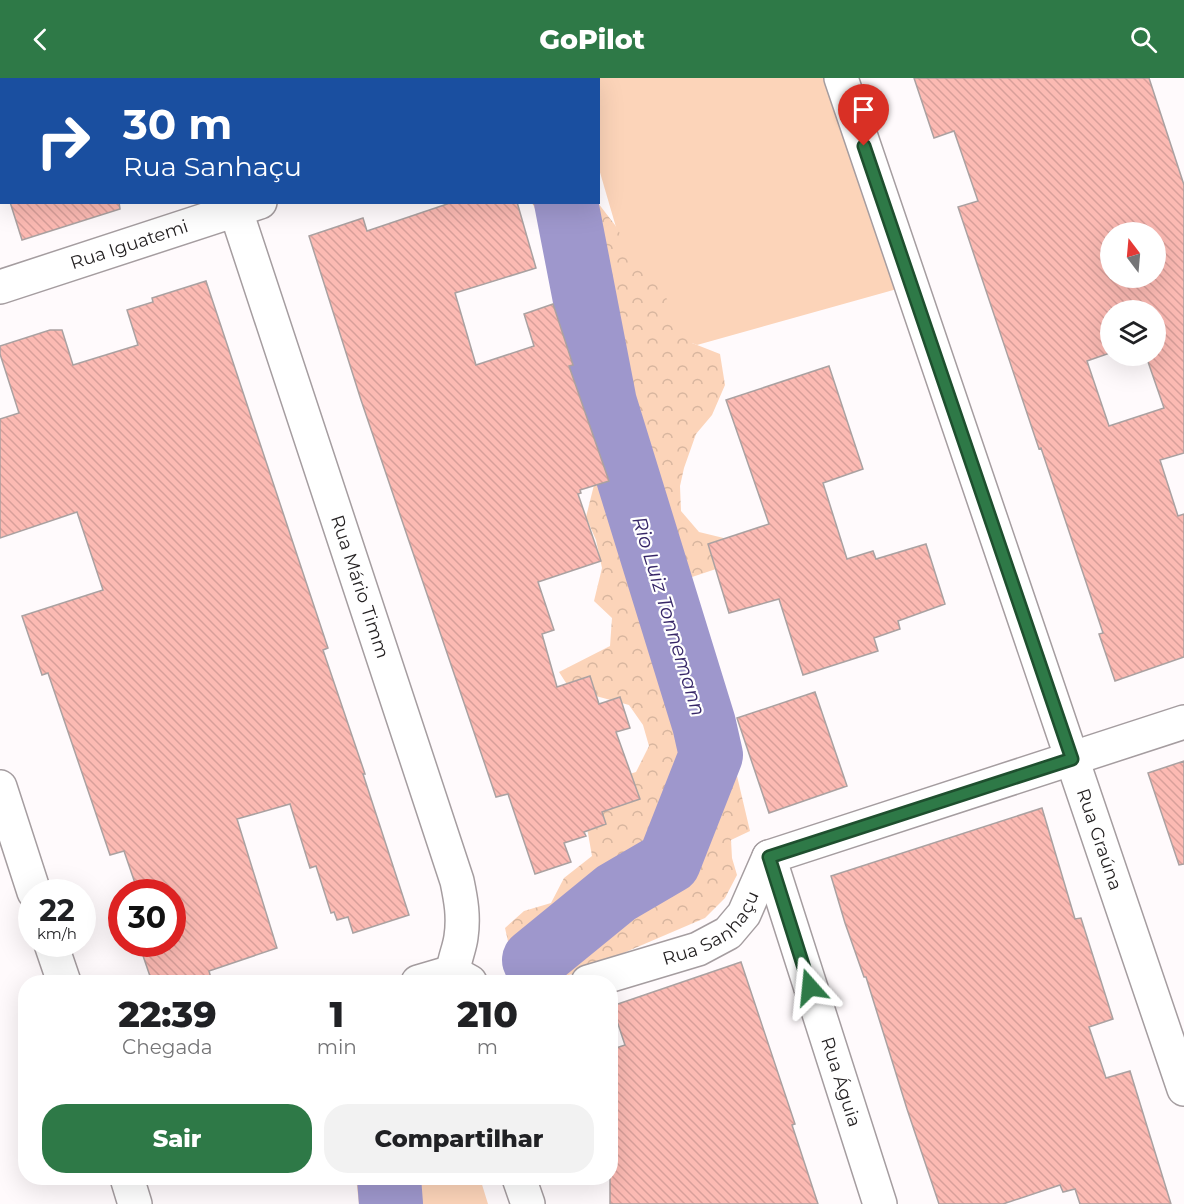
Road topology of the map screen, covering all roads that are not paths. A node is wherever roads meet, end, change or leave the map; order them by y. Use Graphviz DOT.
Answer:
graph roads {
  1 [pos="841,78"];
  2 [pos="243,205"];
  3 [pos="0,287"];
  4 [pos="1184,722"];
  5 [pos="1072,759"];
  6 [pos="0,787"];
  7 [pos="769,857"];
  8 [pos="30,879"];
  9 [pos="55,957"];
  10 [pos="62,975"];
  11 [pos="459,975"];
  12 [pos="612,975"];
  13 [pos="1184,1089"];
  14 [pos="129,1185"];
  15 [pos="521,1185"];
  16 [pos="135,1204"];
  17 [pos="528,1204"];
  18 [pos="880,1204"];
  1 -- 5 [label="street, Rua Graúna"];
  2 -- 3 [label="street, Rua Iguatemi"];
  2 -- 11 [label="street, Rua Mário Timm"];
  4 -- 5 [label="street"];
  5 -- 7 [label="street"];
  5 -- 13 [label="street, Rua Graúna"];
  6 -- 8 [label="street"];
  7 -- 12 [label="street, Rua Sanhaçu"];
  7 -- 18 [label="street, Rua Águia"];
  9 -- 10 [label="street"];
  14 -- 16 [label="street"];
  15 -- 17 [label="street"];
}
